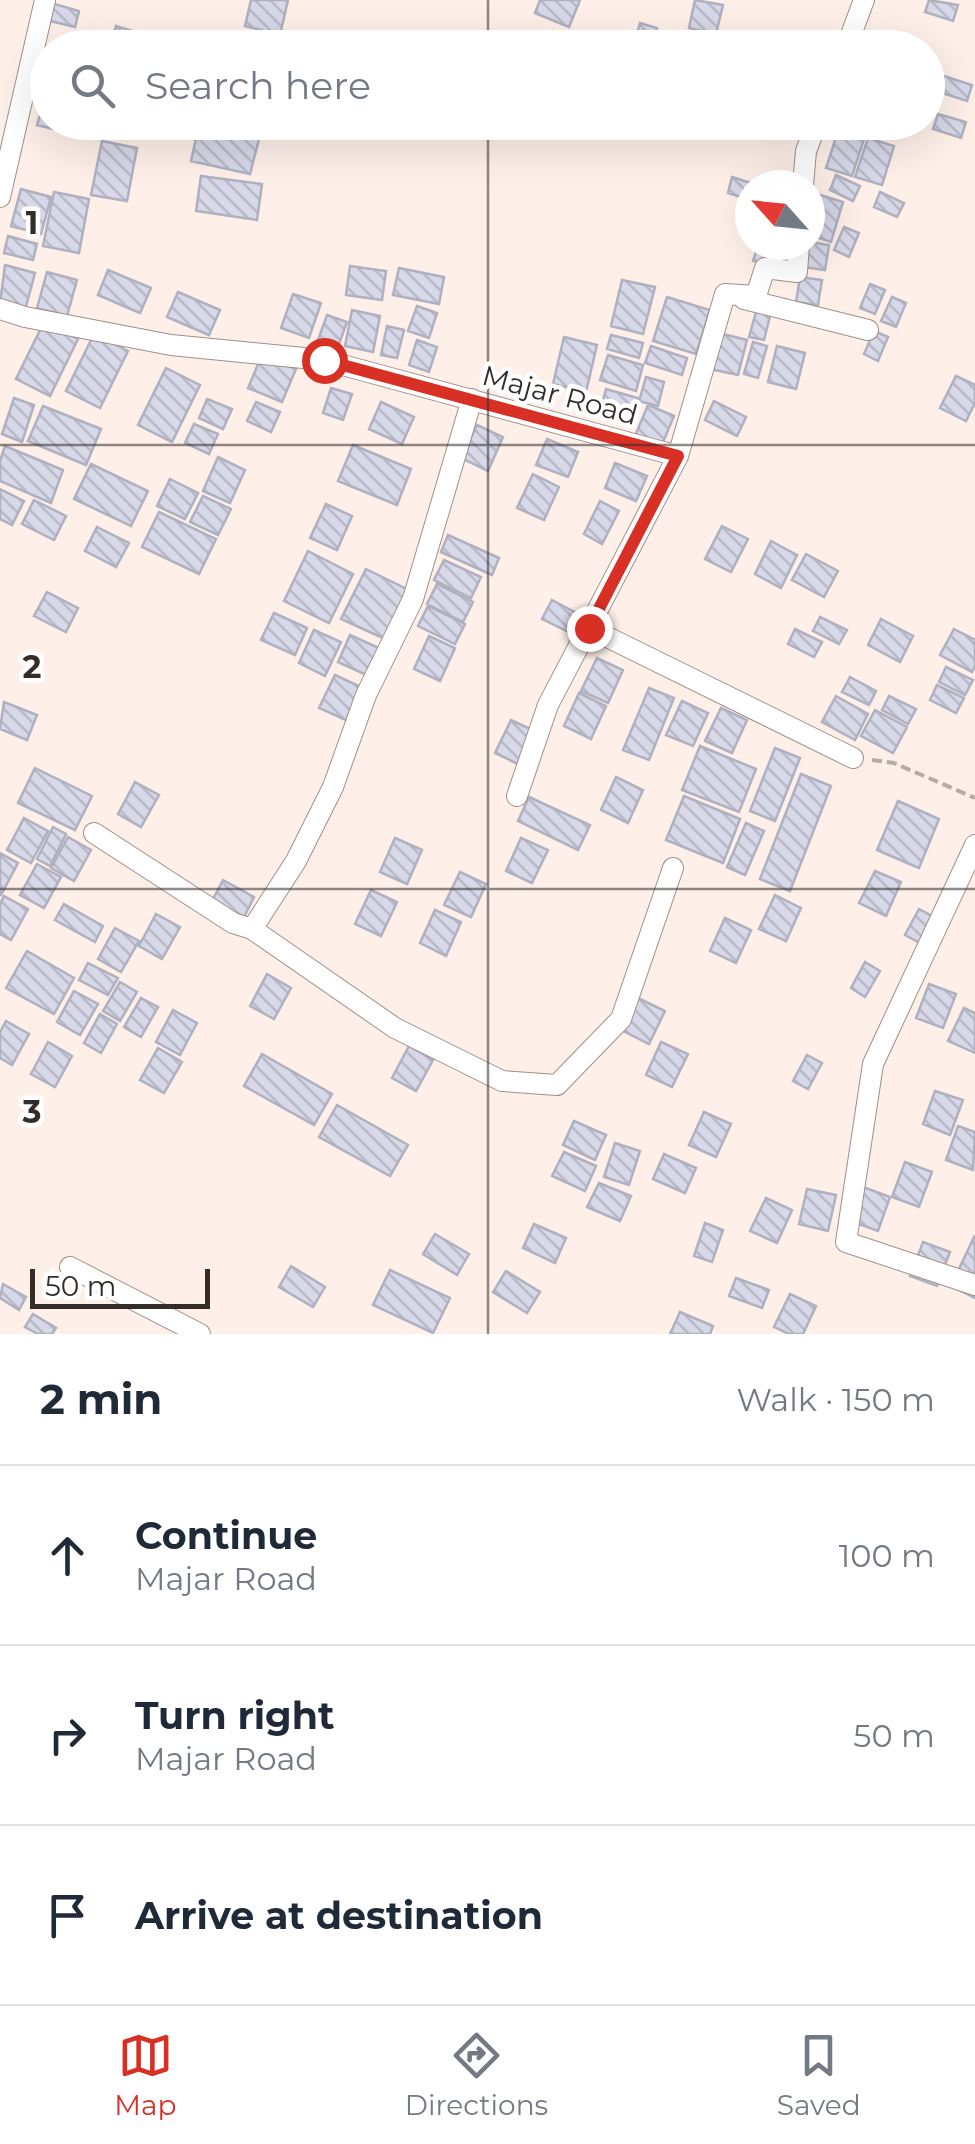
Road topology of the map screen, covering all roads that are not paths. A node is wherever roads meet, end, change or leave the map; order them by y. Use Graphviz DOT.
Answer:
graph roads {
  1 [pos="44,0"];
  2 [pos="864,0"];
  3 [pos="37,30"];
  4 [pos="853,30"];
  5 [pos="30,63"];
  6 [pos="810,140"];
  7 [pos="805,170"];
  8 [pos="0,197"];
  9 [pos="797,260"];
  10 [pos="725,294"];
  11 [pos="0,309"];
  12 [pos="868,330"];
  13 [pos="472,399"];
  14 [pos="678,456"];
  15 [pos="589,628"];
  16 [pos="853,758"];
  17 [pos="517,796"];
  18 [pos="94,833"];
  19 [pos="975,844"];
  20 [pos="673,868"];
  21 [pos="252,929"];
  22 [pos="70,1268"];
  23 [pos="975,1284"];
  24 [pos="200,1334"];
  1 -- 3 [label="street"];
  2 -- 4 [label="street"];
  5 -- 8 [label="street"];
  6 -- 7 [label="street"];
  9 -- 10 [label="street"];
  10 -- 12 [label="street"];
  10 -- 14 [label="street"];
  11 -- 13 [label="street, Majar Road"];
  13 -- 14 [label="street, Majar Road"];
  13 -- 21 [label="street"];
  14 -- 15 [label="street"];
  15 -- 16 [label="street"];
  15 -- 17 [label="street"];
  18 -- 21 [label="street"];
  19 -- 23 [label="street"];
  20 -- 21 [label="street"];
  22 -- 24 [label="street"];
}
